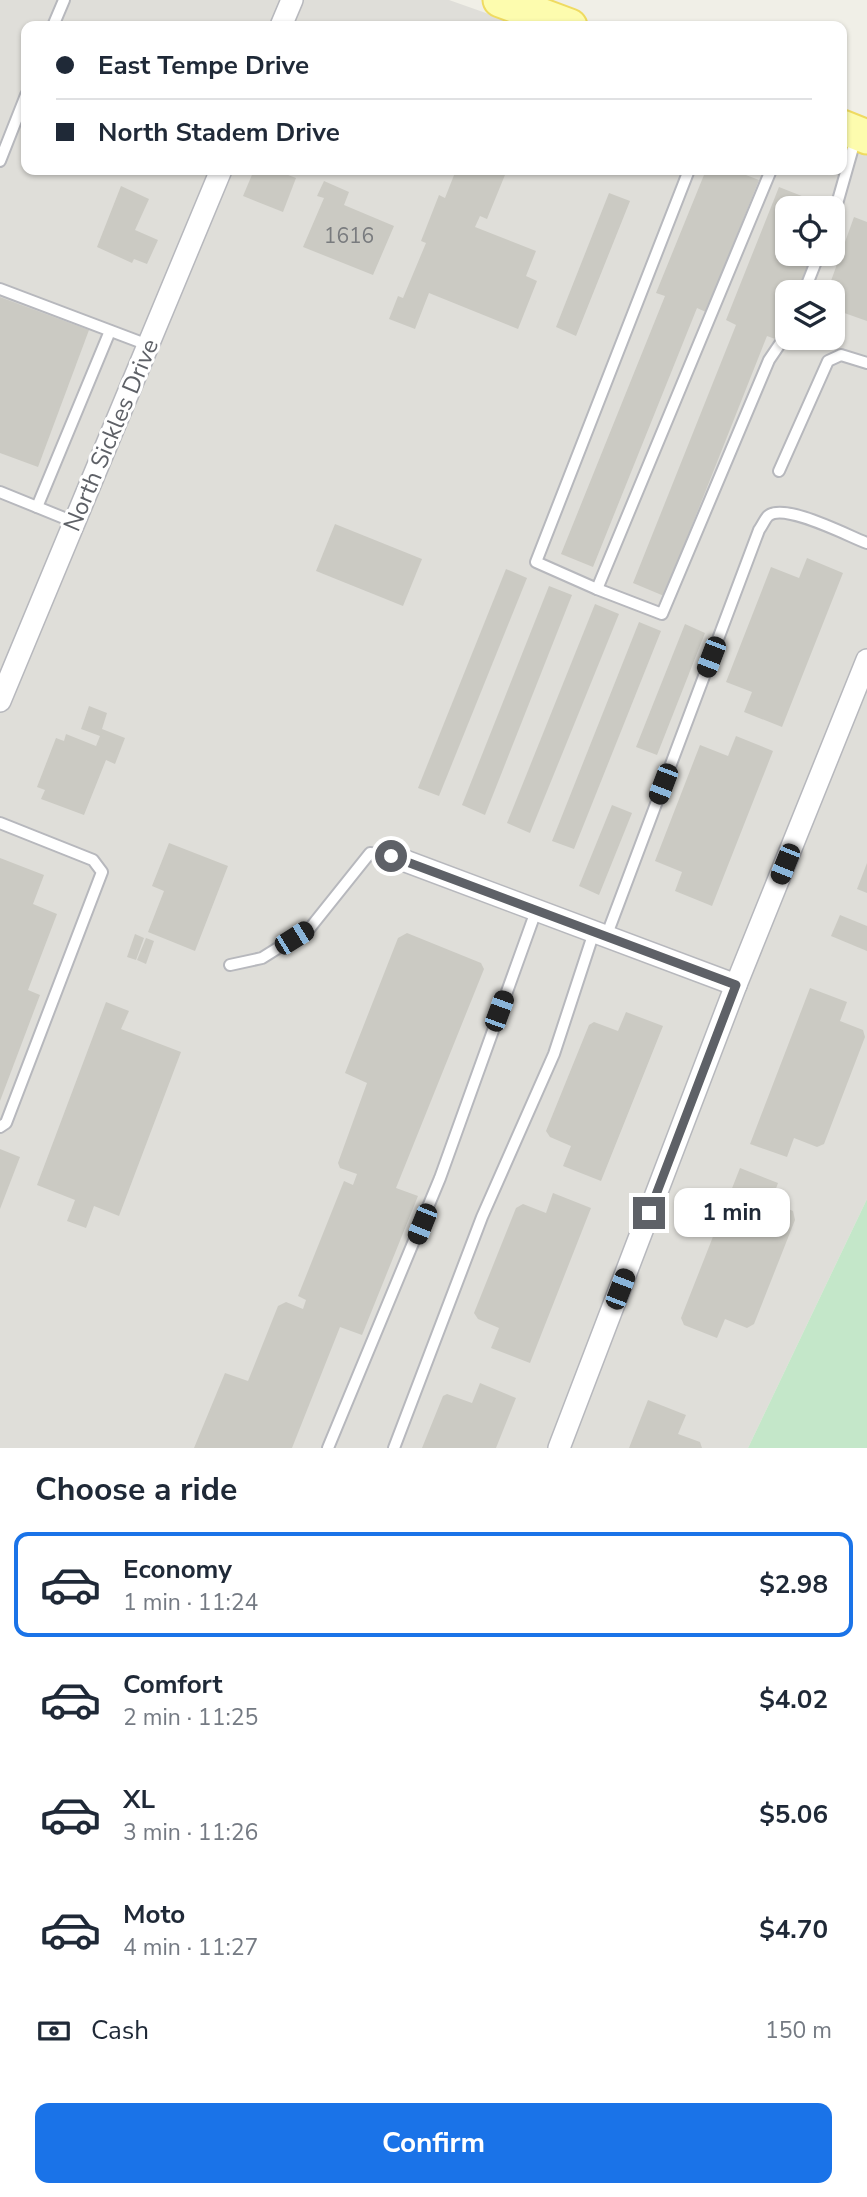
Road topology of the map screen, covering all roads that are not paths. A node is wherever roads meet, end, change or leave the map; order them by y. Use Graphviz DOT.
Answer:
graph roads {
  1 [pos="64,0"];
  2 [pos="292,0"];
  3 [pos="500,0"];
  4 [pos="56,21"];
  5 [pos="283,21"];
  6 [pos="557,21"];
  7 [pos="21,108"];
  8 [pos="855,132"];
  9 [pos="0,161"];
  10 [pos="847,163"];
  11 [pos="219,175"];
  12 [pos="687,175"];
  13 [pos="769,175"];
  14 [pos="844,175"];
  15 [pos="839,196"];
  16 [pos="0,289"];
  17 [pos="110,331"];
  18 [pos="148,345"];
  19 [pos="776,350"];
  20 [pos="867,363"];
  21 [pos="779,471"];
  22 [pos="0,492"];
  23 [pos="37,507"];
  24 [pos="75,522"];
  25 [pos="867,543"];
  26 [pos="597,589"];
  27 [pos="867,660"];
  28 [pos="0,701"];
  29 [pos="0,823"];
  30 [pos="391,856"];
  31 [pos="536,911"];
  32 [pos="600,935"];
  33 [pos="230,965"];
  34 [pos="736,985"];
  35 [pos="0,1128"];
  36 [pos="328,1448"];
  37 [pos="394,1448"];
  38 [pos="559,1448"];
  1 -- 4 [label="lane"];
  2 -- 5 [label="street"];
  3 -- 6 [label="main road"];
  7 -- 9 [label="lane"];
  8 -- 10 [label="lane"];
  11 -- 18 [label="street, North Sickles Drive"];
  12 -- 26 [label="lane"];
  13 -- 26 [label="lane"];
  14 -- 15 [label="lane"];
  16 -- 17 [label="lane"];
  17 -- 18 [label="lane"];
  17 -- 23 [label="lane"];
  18 -- 24 [label="street, North Sickles Drive"];
  19 -- 26 [label="lane"];
  20 -- 21 [label="lane"];
  22 -- 23 [label="lane"];
  23 -- 24 [label="lane"];
  24 -- 28 [label="street, North Sickles Drive"];
  25 -- 32 [label="lane"];
  27 -- 34 [label="street"];
  29 -- 35 [label="lane"];
  30 -- 31 [label="street"];
  30 -- 33 [label="lane"];
  31 -- 32 [label="street"];
  31 -- 36 [label="lane"];
  32 -- 34 [label="street"];
  32 -- 37 [label="lane"];
  34 -- 38 [label="street"];
}
